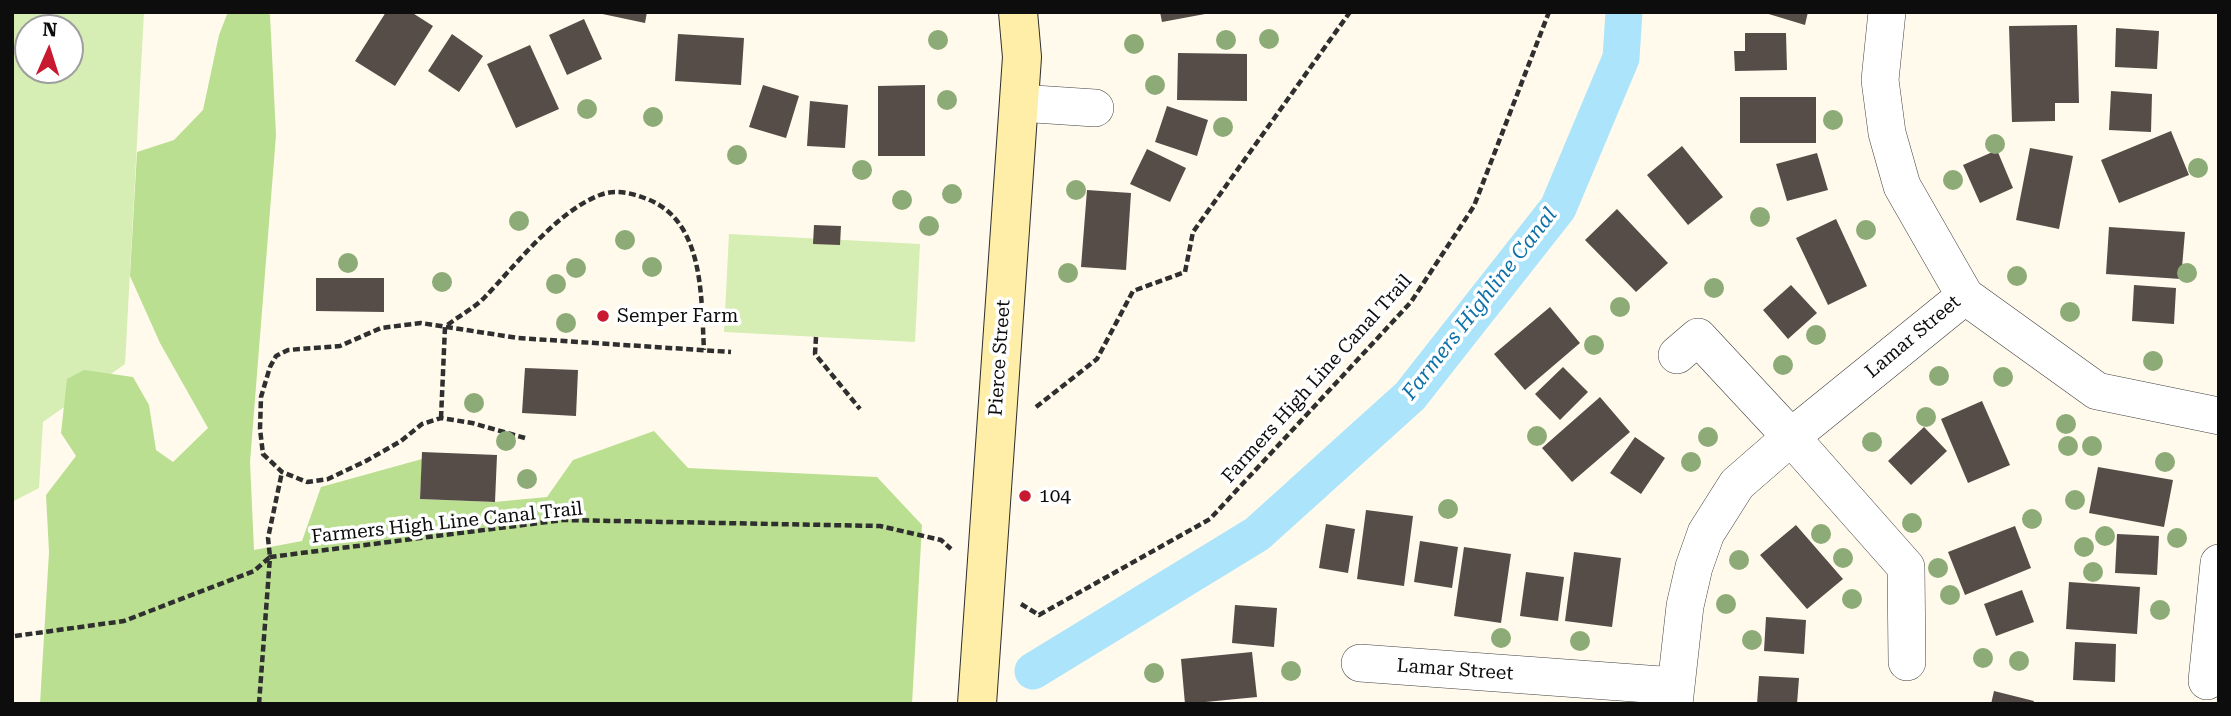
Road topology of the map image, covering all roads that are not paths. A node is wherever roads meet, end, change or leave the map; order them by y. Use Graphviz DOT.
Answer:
graph roads {
  1 [pos="1018,12"];
  2 [pos="1887,12"];
  3 [pos="1019,103"];
  4 [pos="1094,108"];
  5 [pos="1965,296"];
  6 [pos="1677,355"];
  7 [pos="2219,416"];
  8 [pos="1791,437"];
  9 [pos="2219,563"];
  10 [pos="1907,662"];
  11 [pos="1360,663"];
  12 [pos="2207,681"];
  13 [pos="1675,695"];
  14 [pos="976,704"];
  1 -- 3 [label="street, Pierce Street"];
  2 -- 5 [label="street, Lamar Street"];
  3 -- 4 [label="street"];
  3 -- 14 [label="street, Pierce Street"];
  5 -- 7 [label="street"];
  5 -- 8 [label="street, Lamar Street"];
  6 -- 8 [label="street"];
  8 -- 10 [label="street"];
  8 -- 13 [label="street, Lamar Street"];
  9 -- 12 [label="street"];
  11 -- 13 [label="street, Lamar Street"];
}
